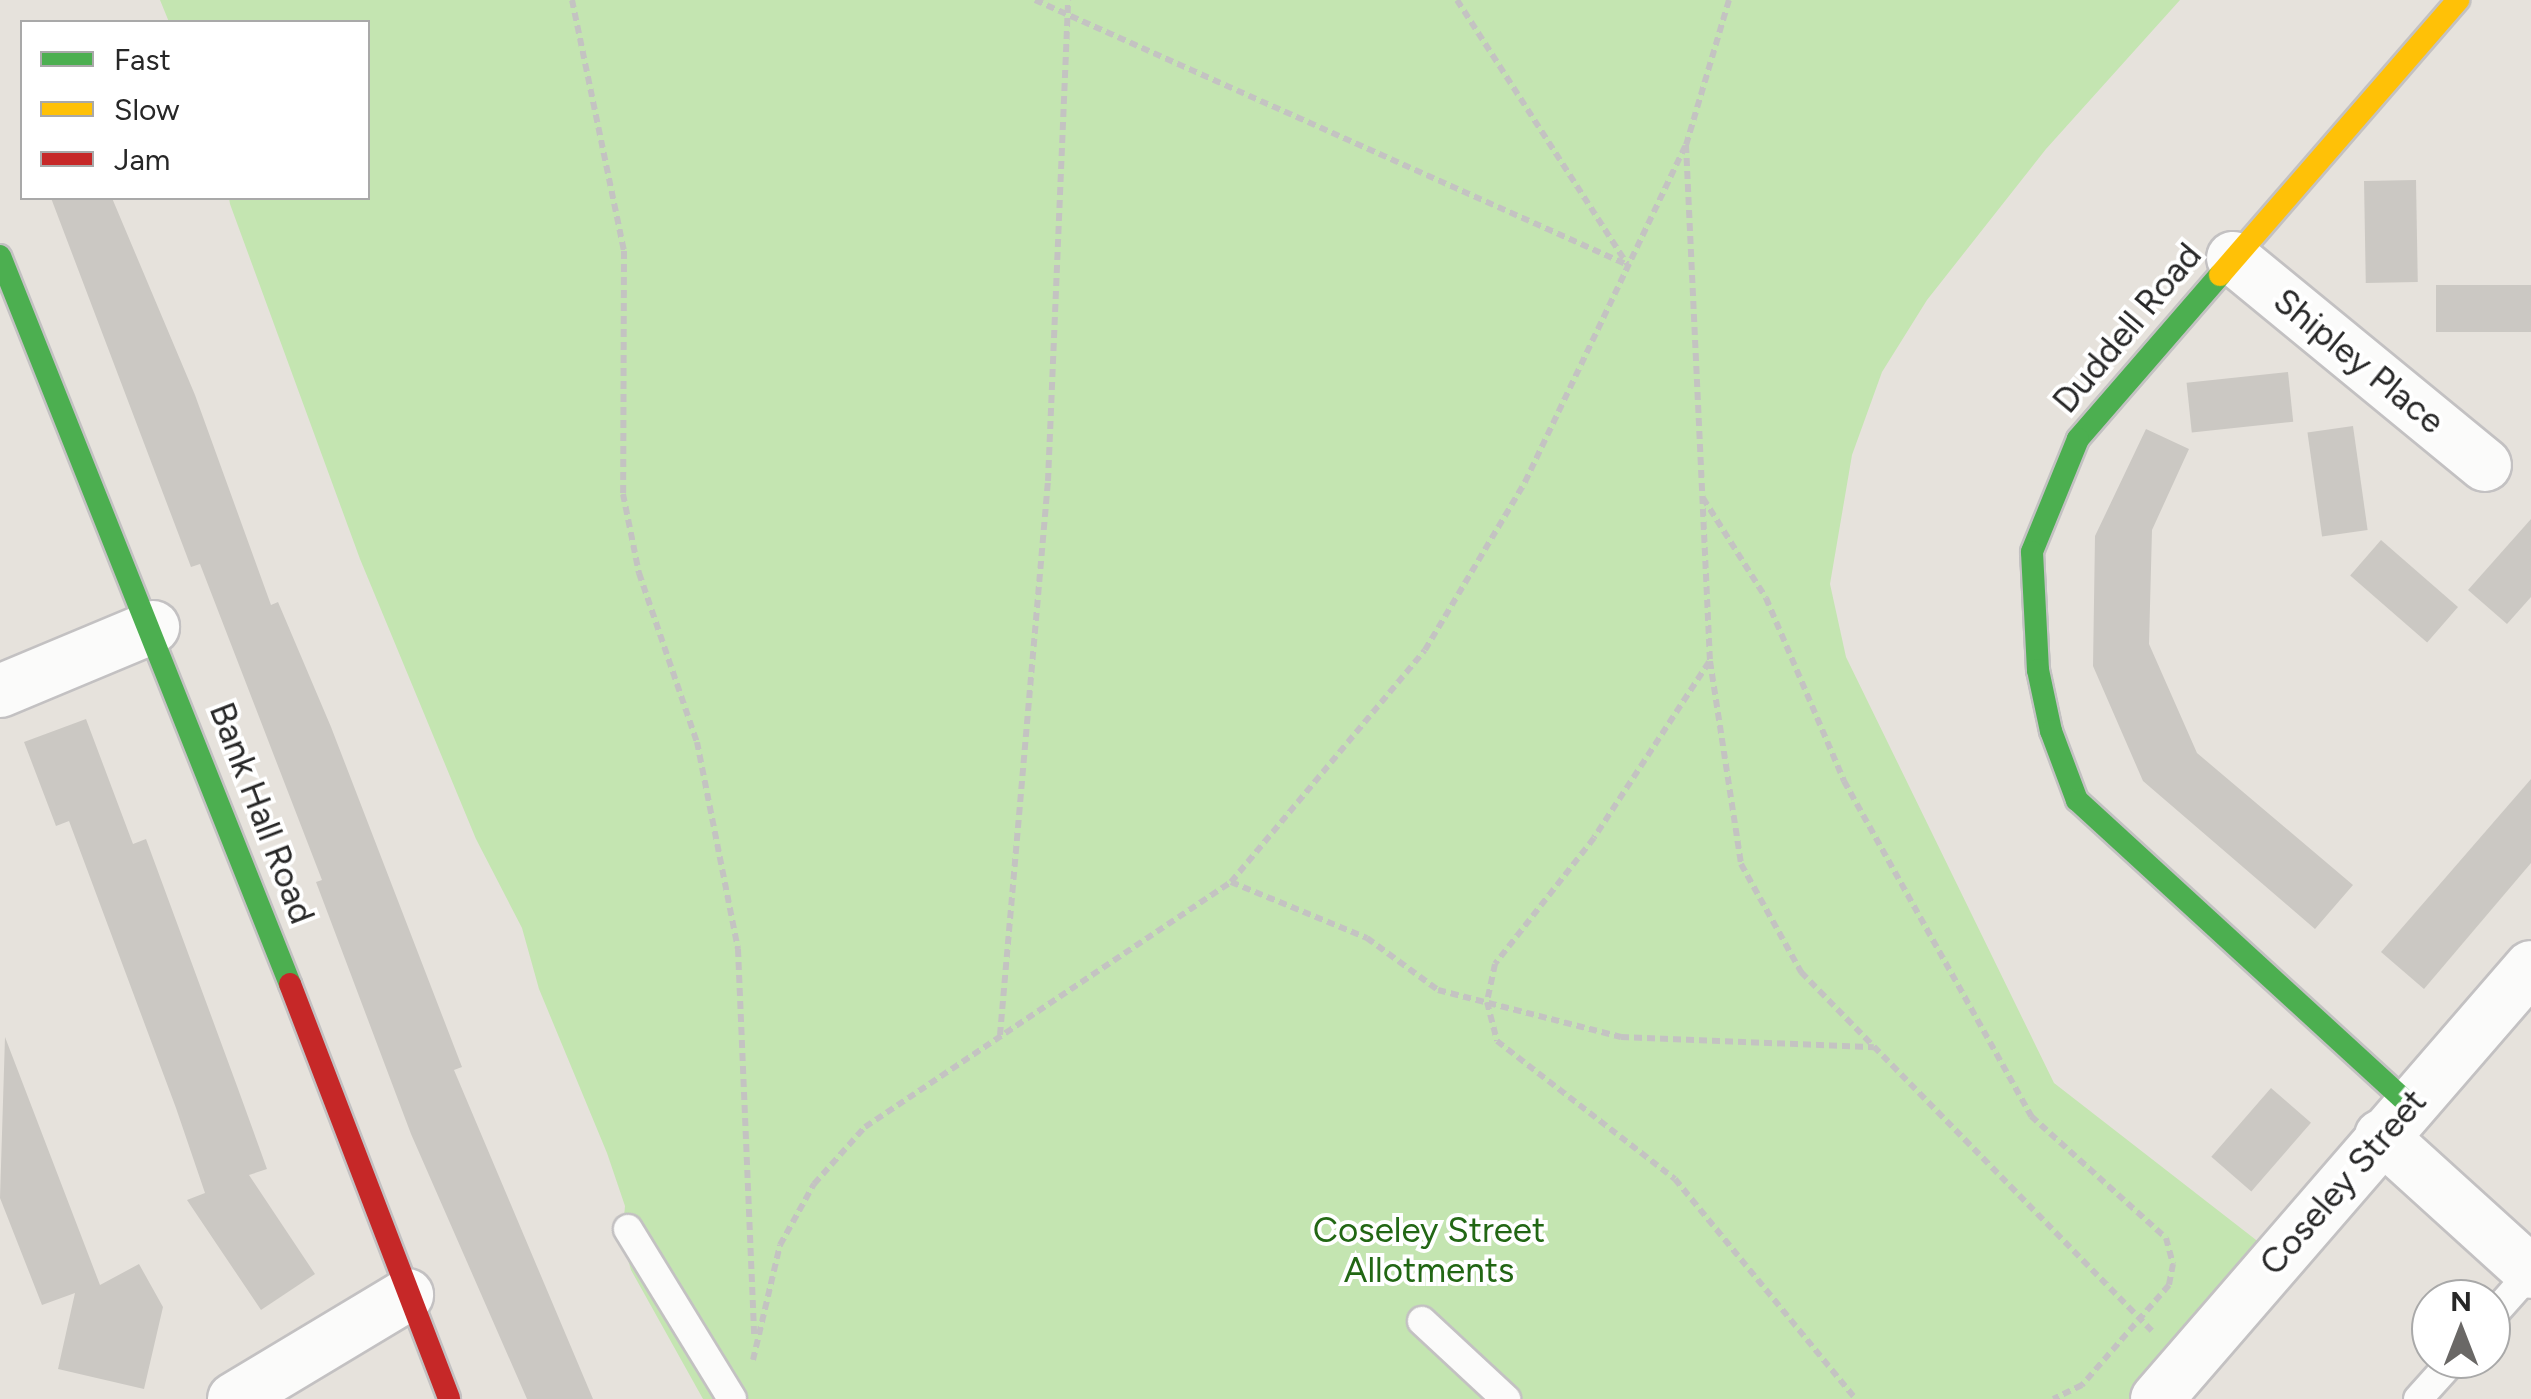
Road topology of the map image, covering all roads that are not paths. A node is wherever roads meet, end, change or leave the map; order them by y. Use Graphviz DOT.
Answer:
graph roads {
  1 [pos="2458,0"];
  2 [pos="0,256"];
  3 [pos="2233,258"];
  4 [pos="2485,465"];
  5 [pos="154,626"];
  6 [pos="0,691"];
  7 [pos="2531,967"];
  8 [pos="2395,1120"];
  9 [pos="628,1229"];
  10 [pos="2531,1272"];
  11 [pos="2511,1294"];
  12 [pos="407,1295"];
  13 [pos="1422,1322"];
  14 [pos="2436,1379"];
  15 [pos="2176,1387"];
  16 [pos="234,1399"];
  17 [pos="449,1399"];
  18 [pos="732,1399"];
  19 [pos="1506,1399"];
  20 [pos="2418,1399"];
  1 -- 3 [label="street, Duddell Road"];
  2 -- 5 [label="street, Bank Hall Road"];
  3 -- 4 [label="street, Shipley Place"];
  3 -- 8 [label="street, Duddell Road"];
  5 -- 6 [label="street"];
  5 -- 12 [label="street, Bank Hall Road"];
  7 -- 8 [label="street, Coseley Street"];
  8 -- 10 [label="street"];
  8 -- 15 [label="street, Coseley Street"];
  9 -- 18 [label="lane"];
  10 -- 11 [label="lane"];
  12 -- 16 [label="street"];
  12 -- 17 [label="street, Bank Hall Road"];
  13 -- 19 [label="lane"];
  14 -- 20 [label="lane"];
}
